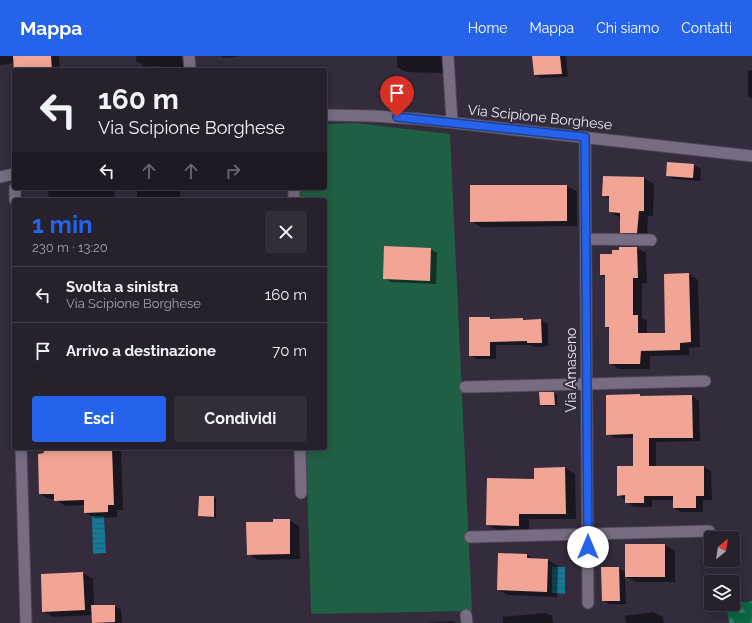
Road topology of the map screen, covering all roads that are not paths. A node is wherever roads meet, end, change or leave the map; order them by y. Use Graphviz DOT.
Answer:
graph roads {
  1 [pos="189,56"];
  2 [pos="448,56"];
  3 [pos="190,68"];
  4 [pos="327,115"];
  5 [pos="452,122"];
  6 [pos="585,137"];
  7 [pos="752,156"];
  8 [pos="12,174"];
  9 [pos="0,177"];
  10 [pos="586,239"];
  11 [pos="651,240"];
  12 [pos="705,381"];
  13 [pos="586,384"];
  14 [pos="466,388"];
  15 [pos="21,450"];
  16 [pos="300,450"];
  17 [pos="301,493"];
  18 [pos="704,531"];
  19 [pos="587,533"];
  20 [pos="470,537"];
  21 [pos="588,603"];
  22 [pos="26,623"];
  1 -- 3 [label="street"];
  2 -- 5 [label="street"];
  4 -- 5 [label="street, Via Scipione Borghese"];
  5 -- 6 [label="street, Via Scipione Borghese"];
  6 -- 7 [label="street, Via Scipione Borghese"];
  6 -- 10 [label="street, Via Amaseno"];
  8 -- 9 [label="street"];
  10 -- 11 [label="street"];
  10 -- 13 [label="street, Via Amaseno"];
  12 -- 13 [label="street"];
  13 -- 14 [label="street"];
  13 -- 19 [label="street, Via Amaseno"];
  15 -- 22 [label="street"];
  16 -- 17 [label="street"];
  18 -- 19 [label="street"];
  19 -- 20 [label="street"];
  19 -- 21 [label="street, Via Amaseno"];
}
